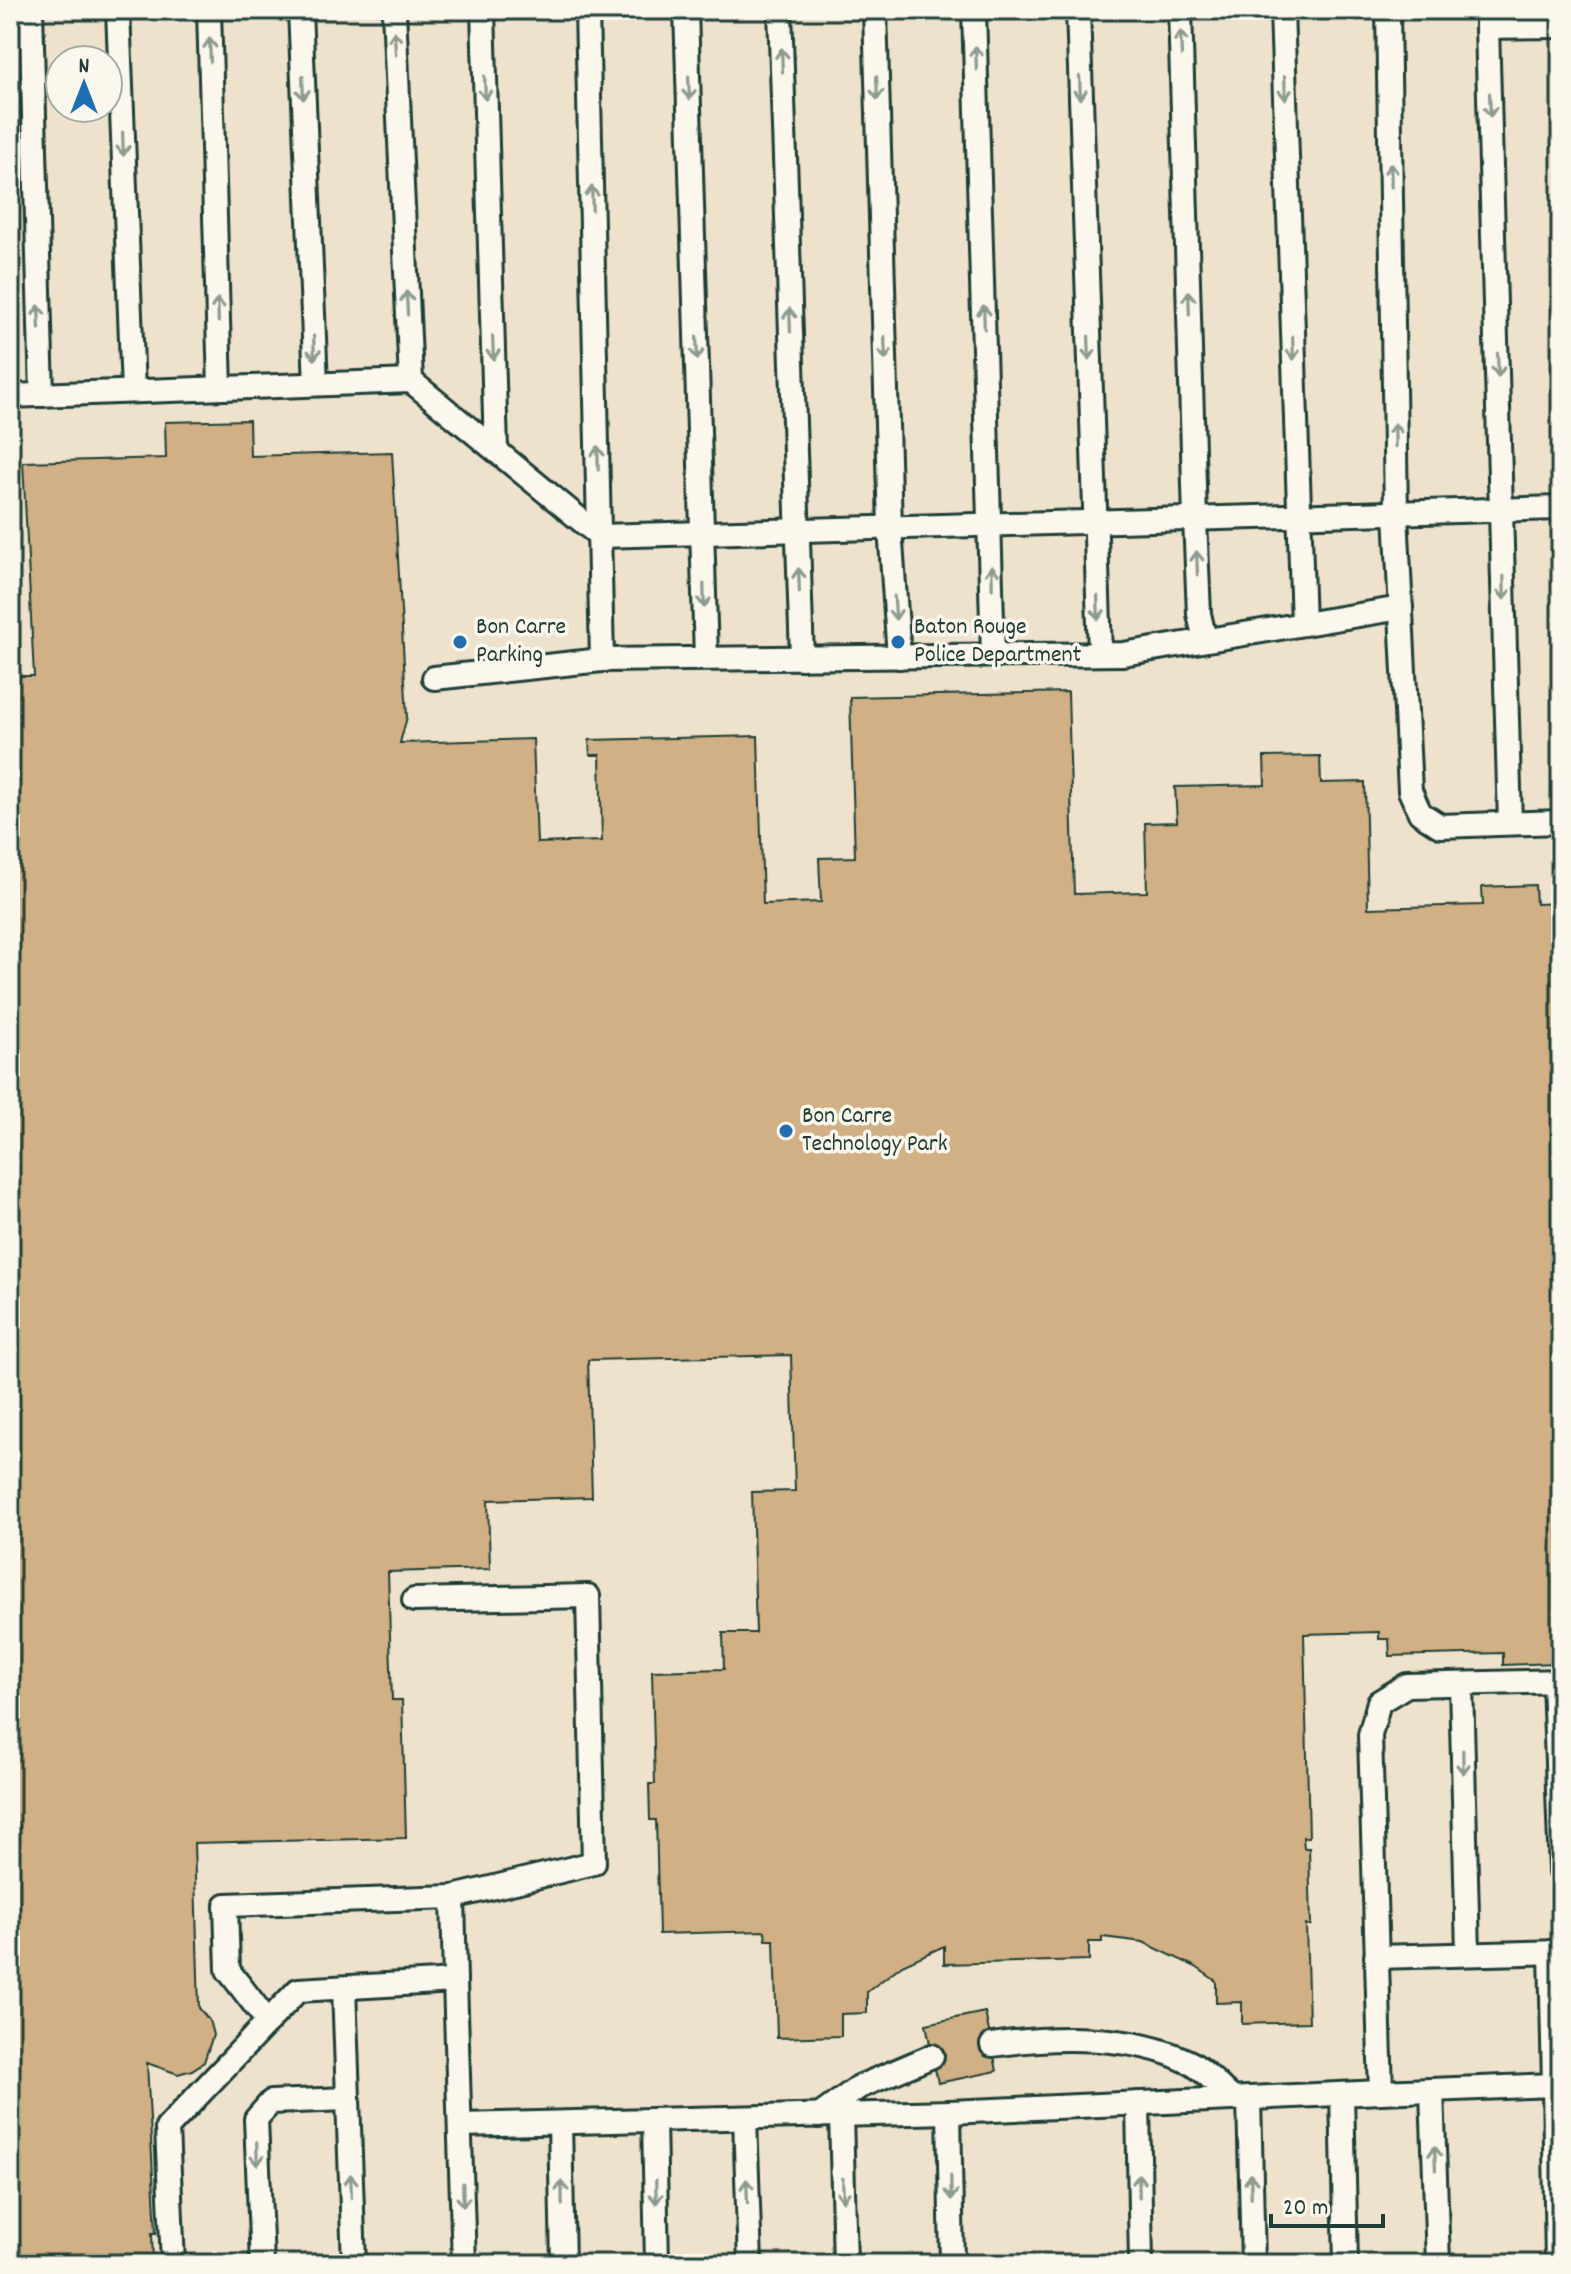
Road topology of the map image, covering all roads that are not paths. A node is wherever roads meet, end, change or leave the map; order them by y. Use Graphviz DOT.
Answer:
graph roads {
  1 [pos="31,10"];
  2 [pos="118,10"];
  3 [pos="209,10"];
  4 [pos="300,10"];
  5 [pos="394,10"];
  6 [pos="483,10"];
  7 [pos="587,10"];
  8 [pos="686,10"];
  9 [pos="780,10"];
  10 [pos="875,10"];
  11 [pos="974,10"];
  12 [pos="1078,10"];
  13 [pos="1180,10"];
  14 [pos="1282,10"];
  15 [pos="1388,10"];
  16 [pos="1487,19"];
  17 [pos="1561,26"];
  18 [pos="411,381"];
  19 [pos="316,384"];
  20 [pos="220,388"];
  21 [pos="133,391"];
  22 [pos="42,395"];
  23 [pos="10,396"];
  24 [pos="496,450"];
  25 [pos="1561,508"];
  26 [pos="1502,510"];
  27 [pos="1396,513"];
  28 [pos="1299,516"];
  29 [pos="1195,519"];
  30 [pos="1095,521"];
  31 [pos="991,525"];
  32 [pos="890,528"];
  33 [pos="797,530"];
  34 [pos="703,533"];
  35 [pos="600,536"];
  36 [pos="1401,608"];
  37 [pos="1303,624"];
  38 [pos="1205,640"];
  39 [pos="1100,654"];
  40 [pos="993,655"];
  41 [pos="899,657"];
  42 [pos="706,658"];
  43 [pos="802,658"];
  44 [pos="602,660"];
  45 [pos="434,678"];
  46 [pos="1561,822"];
  47 [pos="1510,823"];
  48 [pos="414,1600"];
  49 [pos="1558,1681"];
  50 [pos="1461,1684"];
  51 [pos="1561,1872"];
  52 [pos="453,1897"];
  53 [pos="1556,1952"];
  54 [pos="1468,1953"];
  55 [pos="1376,1957"];
  56 [pos="455,1981"];
  57 [pos="344,1988"];
  58 [pos="268,2022"];
  59 [pos="992,2045"];
  60 [pos="932,2056"];
  61 [pos="1554,2085"];
  62 [pos="1432,2090"];
  63 [pos="1381,2092"];
  64 [pos="1342,2094"];
  65 [pos="1241,2098"];
  66 [pos="347,2099"];
  67 [pos="1138,2103"];
  68 [pos="949,2112"];
  69 [pos="830,2116"];
  70 [pos="745,2118"];
  71 [pos="654,2120"];
  72 [pos="560,2123"];
  73 [pos="462,2125"];
  74 [pos="173,2264"];
  75 [pos="262,2264"];
  76 [pos="354,2264"];
  77 [pos="464,2264"];
  78 [pos="563,2264"];
  79 [pos="657,2264"];
  80 [pos="750,2264"];
  81 [pos="845,2264"];
  82 [pos="952,2264"];
  83 [pos="1141,2264"];
  84 [pos="1253,2264"];
  85 [pos="1346,2264"];
  86 [pos="1438,2264"];
  87 [pos="1557,2264"];
  22 -- 1 [label="lane, one-way"];
  2 -- 21 [label="lane, one-way"];
  20 -- 3 [label="lane, one-way"];
  4 -- 19 [label="lane, one-way"];
  18 -- 5 [label="lane, one-way"];
  6 -- 24 [label="lane, one-way"];
  35 -- 7 [label="lane, one-way"];
  8 -- 34 [label="lane, one-way"];
  33 -- 9 [label="lane, one-way"];
  10 -- 32 [label="lane, one-way"];
  31 -- 11 [label="lane, one-way"];
  12 -- 30 [label="lane, one-way"];
  29 -- 13 [label="lane, one-way"];
  14 -- 28 [label="lane, one-way"];
  27 -- 15 [label="lane, one-way"];
  16 -- 17 [label="lane"];
  16 -- 26 [label="lane, one-way"];
  18 -- 19 [label="lane"];
  18 -- 24 [label="lane"];
  19 -- 20 [label="lane"];
  20 -- 21 [label="lane"];
  21 -- 22 [label="lane"];
  22 -- 23 [label="lane"];
  24 -- 35 [label="lane"];
  25 -- 26 [label="lane"];
  26 -- 27 [label="lane"];
  26 -- 47 [label="lane, one-way"];
  27 -- 28 [label="lane"];
  27 -- 36 [label="lane"];
  28 -- 29 [label="lane"];
  28 -- 37 [label="lane"];
  29 -- 30 [label="lane"];
  38 -- 29 [label="lane, one-way"];
  30 -- 31 [label="lane"];
  30 -- 39 [label="lane, one-way"];
  31 -- 32 [label="lane"];
  40 -- 31 [label="lane, one-way"];
  32 -- 33 [label="lane"];
  32 -- 41 [label="lane, one-way"];
  33 -- 34 [label="lane"];
  43 -- 33 [label="lane, one-way"];
  34 -- 35 [label="lane"];
  34 -- 42 [label="lane, one-way"];
  35 -- 44 [label="lane"];
  36 -- 37 [label="lane"];
  36 -- 47 [label="lane"];
  37 -- 38 [label="lane"];
  38 -- 39 [label="lane"];
  39 -- 40 [label="lane"];
  40 -- 41 [label="lane"];
  41 -- 43 [label="lane"];
  42 -- 43 [label="lane"];
  42 -- 44 [label="lane"];
  44 -- 45 [label="lane"];
  46 -- 47 [label="lane"];
  48 -- 52 [label="lane"];
  49 -- 50 [label="lane"];
  49 -- 51 [label="lane"];
  50 -- 54 [label="lane, one-way"];
  50 -- 55 [label="lane"];
  52 -- 56 [label="lane"];
  52 -- 58 [label="lane"];
  53 -- 54 [label="lane"];
  53 -- 61 [label="lane"];
  54 -- 55 [label="lane"];
  55 -- 63 [label="lane"];
  56 -- 57 [label="lane"];
  56 -- 73 [label="lane"];
  57 -- 58 [label="lane"];
  57 -- 66 [label="lane"];
  58 -- 74 [label="lane"];
  59 -- 65 [label="lane"];
  60 -- 69 [label="lane"];
  61 -- 62 [label="lane"];
  61 -- 87 [label="lane"];
  62 -- 63 [label="lane"];
  86 -- 62 [label="lane, one-way"];
  63 -- 64 [label="lane"];
  64 -- 65 [label="lane"];
  64 -- 85 [label="lane"];
  65 -- 67 [label="lane"];
  84 -- 65 [label="lane, one-way"];
  66 -- 75 [label="lane, one-way"];
  76 -- 66 [label="lane, one-way"];
  67 -- 68 [label="lane"];
  83 -- 67 [label="lane, one-way"];
  68 -- 69 [label="lane"];
  68 -- 82 [label="lane, one-way"];
  69 -- 70 [label="lane"];
  69 -- 81 [label="lane, one-way"];
  70 -- 71 [label="lane"];
  80 -- 70 [label="lane, one-way"];
  71 -- 72 [label="lane"];
  71 -- 79 [label="lane, one-way"];
  72 -- 73 [label="lane"];
  78 -- 72 [label="lane, one-way"];
  73 -- 77 [label="lane, one-way"];
}
